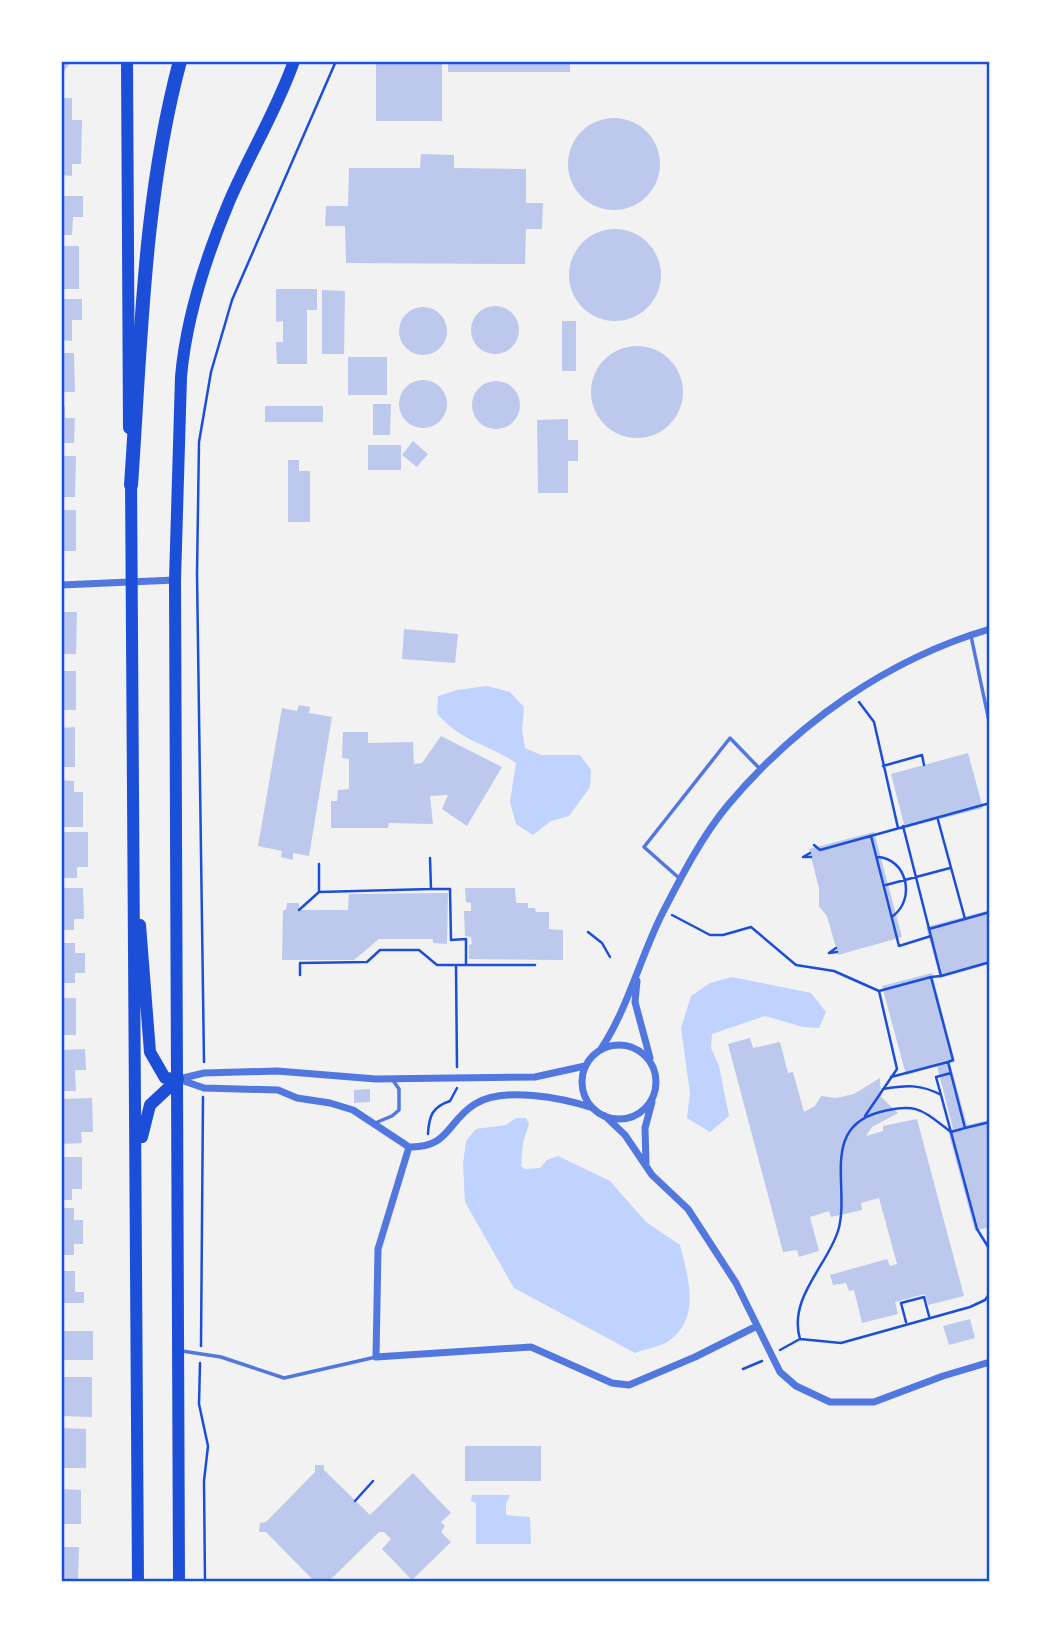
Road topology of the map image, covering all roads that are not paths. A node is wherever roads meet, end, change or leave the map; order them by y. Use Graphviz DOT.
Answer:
graph roads {
  1 [pos="127,61"];
  2 [pos="180,61"];
  3 [pos="294,61"];
  4 [pos="131,485"];
  5 [pos="175,580"];
  6 [pos="131,582"];
  7 [pos="61,584"];
  8 [pos="990,629"];
  9 [pos="971,634"];
  10 [pos="990,695"];
  11 [pos="983,698"];
  12 [pos="990,726"];
  13 [pos="761,771"];
  14 [pos="681,879"];
  15 [pos="134,891"];
  16 [pos="638,970"];
  17 [pos="600,1049"];
  18 [pos="585,1066"];
  19 [pos="653,1066"];
  20 [pos="391,1078"];
  21 [pos="178,1079"];
  22 [pos="654,1096"];
  23 [pos="593,1108"];
  24 [pos="605,1116"];
  25 [pos="373,1124"];
  26 [pos="409,1147"];
  27 [pos="646,1164"];
  28 [pos="136,1172"];
  29 [pos="755,1327"];
  30 [pos="177,1350"];
  31 [pos="376,1357"];
  32 [pos="990,1362"];
  33 [pos="138,1582"];
  34 [pos="179,1582"];
  1 -- 4 [label="main road"];
  2 -- 4 [label="highway"];
  3 -- 5 [label="main road"];
  4 -- 6 [label="main road"];
  5 -- 6 [label="street"];
  5 -- 21 [label="main road"];
  6 -- 7 [label="street"];
  6 -- 15 [label="main road"];
  8 -- 9 [label="street"];
  9 -- 11 [label="lane"];
  9 -- 13 [label="street"];
  10 -- 11 [label="lane"];
  11 -- 12 [label="lane"];
  13 -- 14 [label="street"];
  13 -- 14 [label="lane"];
  14 -- 16 [label="street"];
  15 -- 21 [label="main road"];
  15 -- 28 [label="main road"];
  16 -- 17 [label="street"];
  16 -- 19 [label="street"];
  17 -- 18 [label="street"];
  17 -- 19 [label="street"];
  18 -- 20 [label="street"];
  18 -- 23 [label="street"];
  19 -- 22 [label="street"];
  20 -- 21 [label="street"];
  20 -- 25 [label="lane"];
  21 -- 25 [label="street"];
  21 -- 28 [label="main road"];
  21 -- 30 [label="main road"];
  22 -- 24 [label="street"];
  22 -- 27 [label="street"];
  23 -- 24 [label="street"];
  23 -- 26 [label="street"];
  24 -- 27 [label="street"];
  25 -- 26 [label="street"];
  26 -- 31 [label="street"];
  27 -- 29 [label="street"];
  28 -- 33 [label="main road"];
  29 -- 31 [label="street"];
  29 -- 32 [label="street"];
  30 -- 31 [label="lane"];
  30 -- 34 [label="main road"];
}
